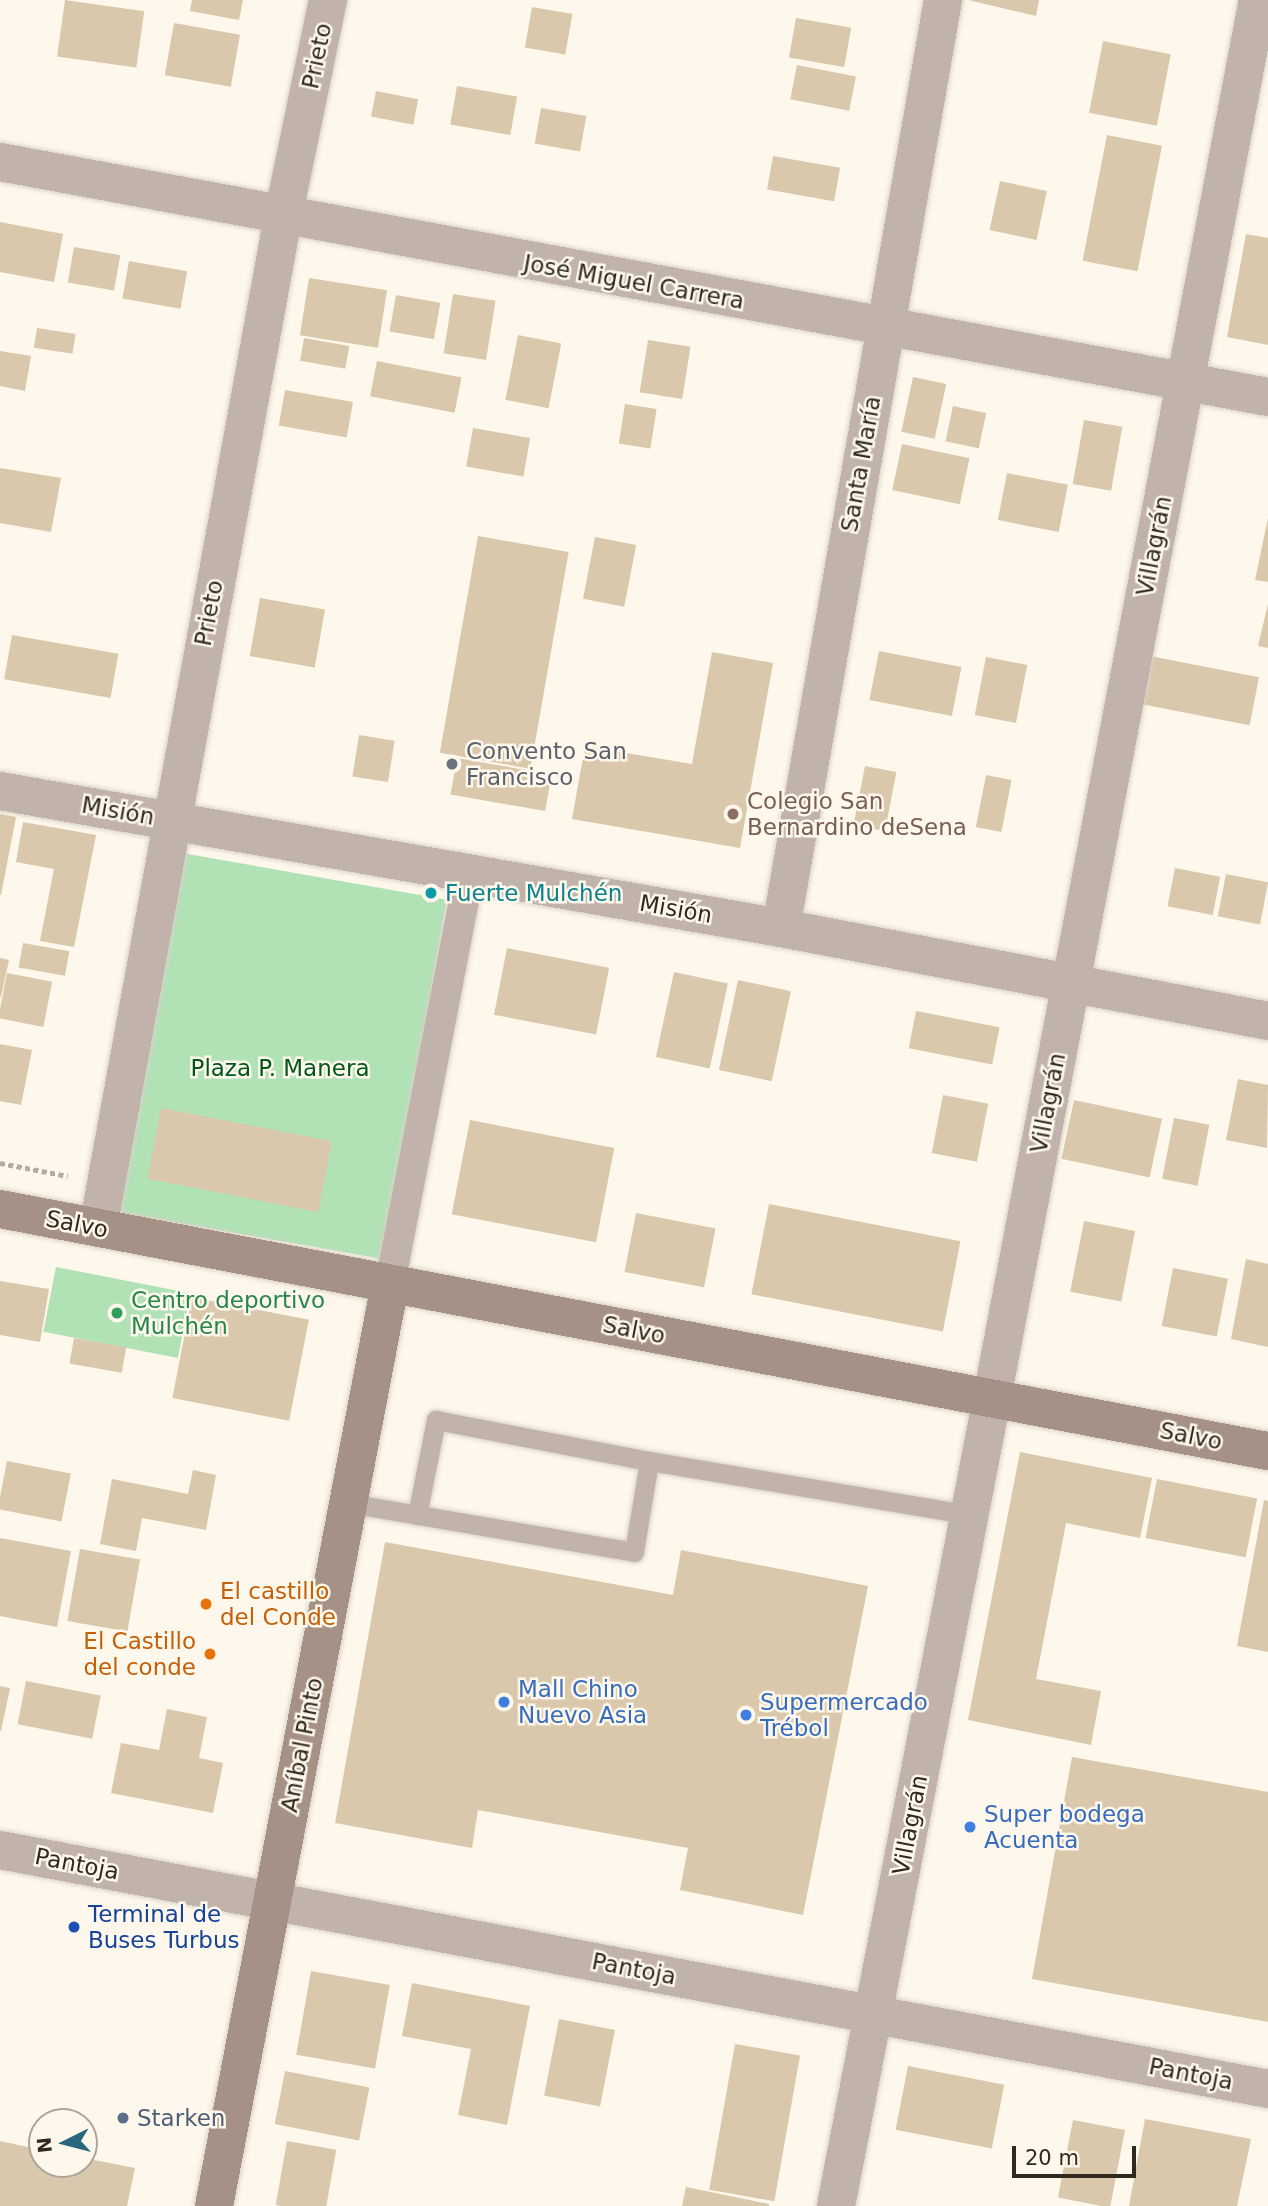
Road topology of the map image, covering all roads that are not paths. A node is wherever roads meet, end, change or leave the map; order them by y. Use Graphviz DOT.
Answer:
graph roads {
  1 [pos="328,0"];
  2 [pos="943,0"];
  3 [pos="1258,0"];
  4 [pos="0,162"];
  5 [pos="283,217"];
  6 [pos="884,328"];
  7 [pos="1185,383"];
  8 [pos="1268,397"];
  9 [pos="0,791"];
  10 [pos="170,820"];
  11 [pos="469,873"];
  12 [pos="781,928"];
  13 [pos="1072,982"];
  14 [pos="1268,1021"];
  15 [pos="0,1209"];
  16 [pos="98,1228"];
  17 [pos="390,1284"];
  18 [pos="992,1398"];
  19 [pos="1268,1451"];
  20 [pos="649,1461"];
  21 [pos="348,1503"];
  22 [pos="417,1515"];
  23 [pos="970,1515"];
  24 [pos="0,1850"];
  25 [pos="272,1901"];
  26 [pos="873,2014"];
  27 [pos="1268,2089"];
  28 [pos="214,2206"];
  29 [pos="836,2206"];
  1 -- 5 [label="street, Prieto"];
  2 -- 6 [label="street, Santa María"];
  3 -- 7 [label="street, Villagrán"];
  4 -- 5 [label="street, José Miguel Carrera"];
  5 -- 6 [label="street, José Miguel Carrera"];
  5 -- 10 [label="street, Prieto"];
  6 -- 7 [label="street, José Miguel Carrera"];
  6 -- 12 [label="street, Santa María"];
  7 -- 8 [label="street, José Miguel Carrera"];
  7 -- 13 [label="street, Villagrán"];
  9 -- 10 [label="street, Misión"];
  10 -- 11 [label="street, Misión"];
  10 -- 16 [label="street, Prieto"];
  11 -- 12 [label="street, Misión"];
  11 -- 17 [label="street"];
  12 -- 13 [label="street, Misión"];
  13 -- 14 [label="street, Misión"];
  13 -- 18 [label="street, Villagrán"];
  15 -- 16 [label="main road, Salvo"];
  16 -- 17 [label="main road, Salvo"];
  17 -- 18 [label="main road, Salvo"];
  17 -- 21 [label="main road, Aníbal Pinto"];
  18 -- 19 [label="main road, Salvo"];
  18 -- 23 [label="street, Villagrán"];
  20 -- 22 [label="lane"];
  20 -- 22 [label="lane"];
  20 -- 23 [label="lane"];
  21 -- 22 [label="lane"];
  21 -- 25 [label="main road, Aníbal Pinto"];
  23 -- 26 [label="street, Villagrán"];
  24 -- 25 [label="street, Pantoja"];
  25 -- 26 [label="street, Pantoja"];
  25 -- 28 [label="main road, Aníbal Pinto"];
  26 -- 27 [label="street, Pantoja"];
  26 -- 29 [label="street, Villagrán"];
}
